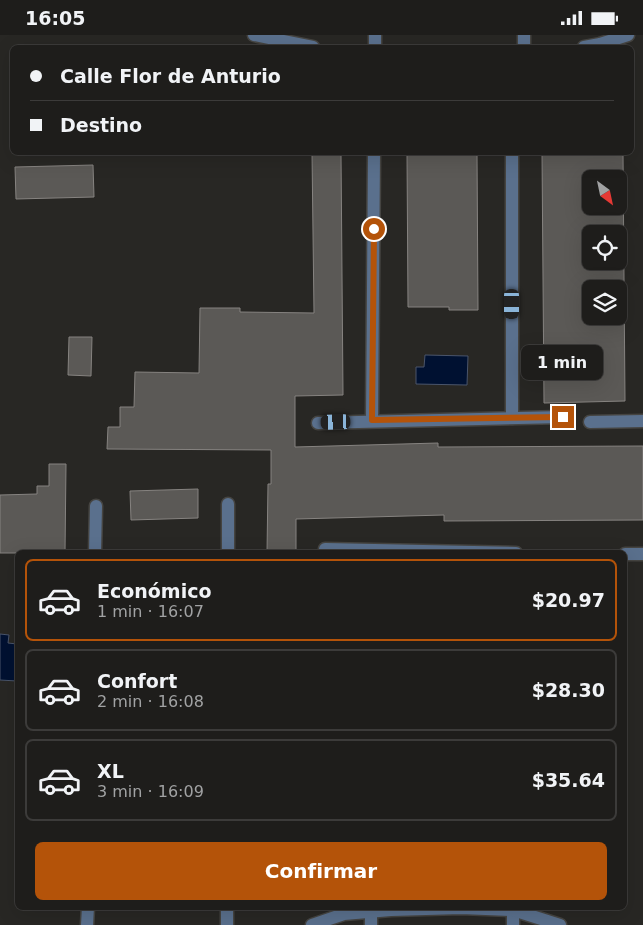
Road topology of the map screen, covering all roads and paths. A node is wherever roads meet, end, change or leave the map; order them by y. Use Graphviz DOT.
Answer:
graph roads {
  1 [pos="254,35"];
  2 [pos="628,35"];
  3 [pos="303,45"];
  4 [pos="595,45"];
  5 [pos="374,155"];
  6 [pos="512,155"];
  7 [pos="563,417"];
  8 [pos="512,418"];
  9 [pos="372,420"];
  10 [pos="643,421"];
  11 [pos="590,422"];
  12 [pos="318,423"];
  13 [pos="228,504"];
  14 [pos="96,506"];
  15 [pos="325,549"];
  16 [pos="95,550"];
  17 [pos="228,550"];
  18 [pos="348,550"];
  19 [pos="627,554"];
  20 [pos="643,554"];
  21 [pos="88,910"];
  22 [pos="227,910"];
  23 [pos="445,910"];
  24 [pos="513,910"];
  25 [pos="516,910"];
  26 [pos="371,919"];
  27 [pos="87,925"];
  28 [pos="227,925"];
  29 [pos="312,925"];
  30 [pos="513,925"];
  31 [pos="560,925"];
  1 -- 3 [label="street"];
  2 -- 4 [label="street"];
  5 -- 9 [label="street"];
  6 -- 8 [label="street"];
  7 -- 8 [label="street"];
  8 -- 9 [label="street"];
  9 -- 12 [label="street"];
  10 -- 11 [label="street"];
  13 -- 17 [label="street"];
  14 -- 16 [label="street"];
  15 -- 18 [label="street"];
  19 -- 20 [label="street"];
  21 -- 27 [label="street"];
  22 -- 28 [label="street"];
  23 -- 26 [label="street"];
  24 -- 30 [label="street"];
  25 -- 31 [label="street"];
  26 -- 29 [label="street"];
}
